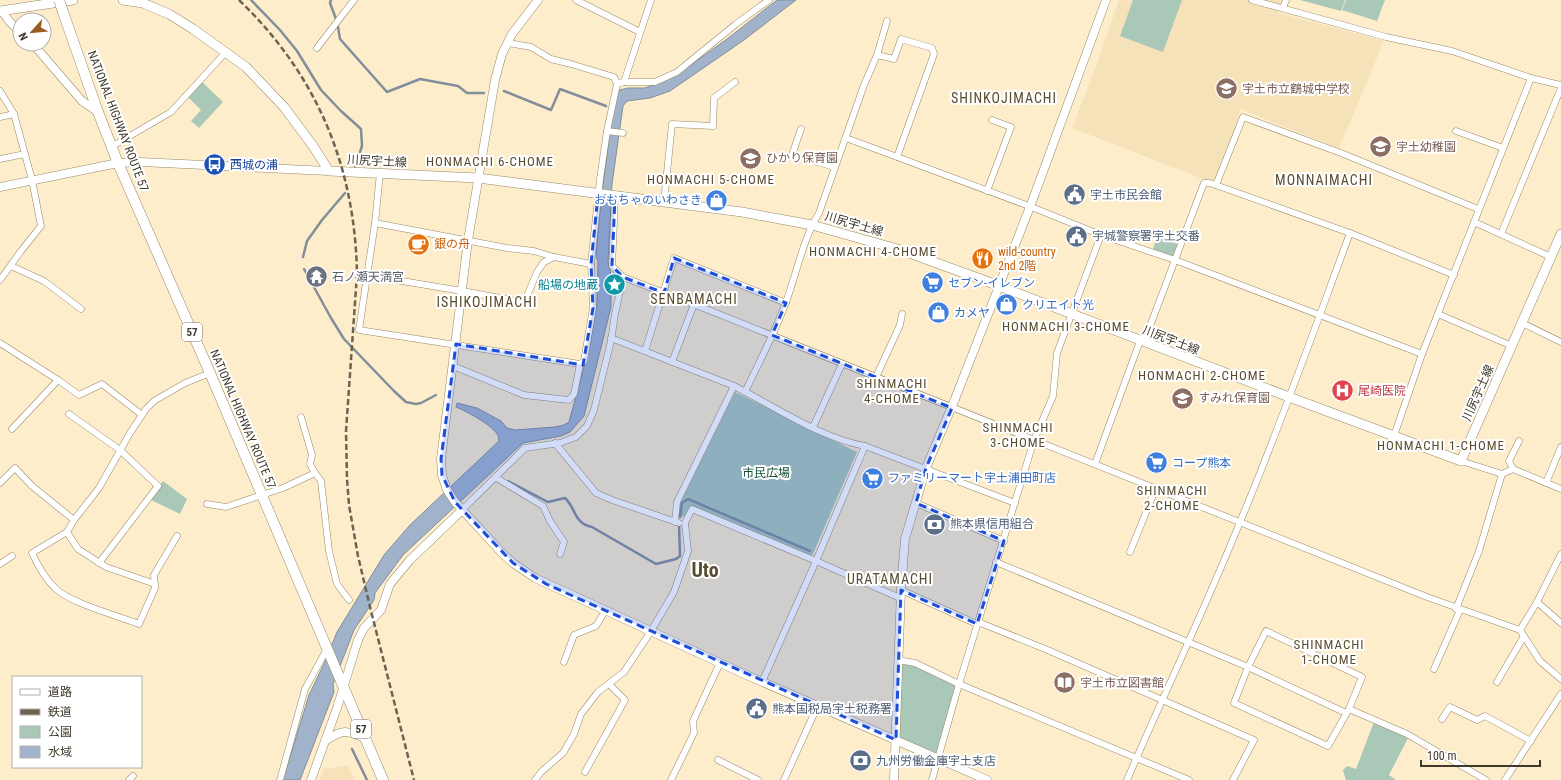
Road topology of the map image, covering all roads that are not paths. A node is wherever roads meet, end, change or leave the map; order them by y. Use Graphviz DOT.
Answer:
graph roads {
  1 [pos="59,0"];
  2 [pos="73,0"];
  3 [pos="122,0"];
  4 [pos="354,0"];
  5 [pos="538,0"];
  6 [pos="576,0"];
  7 [pos="651,0"];
  8 [pos="769,0"];
  9 [pos="1106,0"];
  10 [pos="1252,0"];
  11 [pos="1286,0"];
  12 [pos="142,2"];
  13 [pos="1283,8"];
  14 [pos="1,11"];
  15 [pos="887,21"];
  16 [pos="12,24"];
  17 [pos="640,32"];
  18 [pos="508,43"];
  19 [pos="317,48"];
  20 [pos="40,52"];
  21 [pos="226,52"];
  22 [pos="877,55"];
  23 [pos="1531,78"];
  24 [pos="624,82"];
  25 [pos="735,82"];
  26 [pos="616,84"];
  27 [pos="1561,86"];
  28 [pos="0,91"];
  29 [pos="98,112"];
  30 [pos="14,114"];
  31 [pos="0,117"];
  32 [pos="992,120"];
  33 [pos="801,130"];
  34 [pos="607,131"];
  35 [pos="1456,131"];
  36 [pos="623,133"];
  37 [pos="846,138"];
  38 [pos="111,147"];
  39 [pos="1503,148"];
  40 [pos="25,154"];
  41 [pos="897,156"];
  42 [pos="0,159"];
  43 [pos="118,164"];
  44 [pos="835,168"];
  45 [pos="329,171"];
  46 [pos="380,173"];
  47 [pos="478,178"];
  48 [pos="32,180"];
  49 [pos="1216,185"];
  50 [pos="0,187"];
  51 [pos="986,191"];
  52 [pos="599,195"];
  53 [pos="614,196"];
  54 [pos="664,202"];
  55 [pos="1029,206"];
  56 [pos="1478,209"];
  57 [pos="1474,222"];
  58 [pos="374,223"];
  59 [pos="812,225"];
  60 [pos="1350,233"];
  61 [pos="1501,234"];
  62 [pos="1561,234"];
  63 [pos="1101,235"];
  64 [pos="468,240"];
  65 [pos="554,257"];
  66 [pos="1551,258"];
  67 [pos="1175,260"];
  68 [pos="591,264"];
  69 [pos="10,266"];
  70 [pos="366,275"];
  71 [pos="1454,275"];
  72 [pos="623,277"];
  73 [pos="0,280"];
  74 [pos="998,286"];
  75 [pos="462,291"];
  76 [pos="664,293"];
  77 [pos="786,302"];
  78 [pos="694,304"];
  79 [pos="81,309"];
  80 [pos="902,314"];
  81 [pos="1438,314"];
  82 [pos="1072,315"];
  83 [pos="1319,316"];
  84 [pos="1522,323"];
  85 [pos="772,335"];
  86 [pos="611,338"];
  87 [pos="1142,342"];
  88 [pos="1561,342"];
  89 [pos="0,343"];
  90 [pos="456,344"];
  91 [pos="1512,346"];
  92 [pos="645,351"];
  93 [pos="1422,354"];
  94 [pos="672,362"];
  95 [pos="580,364"];
  96 [pos="842,364"];
  97 [pos="453,366"];
  98 [pos="210,373"];
  99 [pos="876,377"];
  100 [pos="58,380"];
  101 [pos="734,386"];
  102 [pos="745,392"];
  103 [pos="1289,398"];
  104 [pos="952,408"];
  105 [pos="69,414"];
  106 [pos="142,415"];
  107 [pos="301,417"];
  108 [pos="813,427"];
  109 [pos="12,429"];
  110 [pos="1394,436"];
  111 [pos="1034,440"];
  112 [pos="1519,441"];
  113 [pos="555,444"];
  114 [pos="865,446"];
  115 [pos="1561,447"];
  116 [pos="120,450"];
  117 [pos="1461,461"];
  118 [pos="1095,464"];
  119 [pos="926,468"];
  120 [pos="1513,469"];
  121 [pos="315,473"];
  122 [pos="1502,474"];
  123 [pos="495,478"];
  124 [pos="0,483"];
  125 [pos="1546,483"];
  126 [pos="1156,488"];
  127 [pos="1561,489"];
  128 [pos="262,496"];
  129 [pos="1015,503"];
  130 [pos="207,504"];
  131 [pos="916,504"];
  132 [pos="462,510"];
  133 [pos="74,520"];
  134 [pos="675,522"];
  135 [pos="1241,522"];
  136 [pos="685,523"];
  137 [pos="67,532"];
  138 [pos="177,536"];
  139 [pos="1004,541"];
  140 [pos="1130,552"];
  141 [pos="560,554"];
  142 [pos="1561,554"];
  143 [pos="12,556"];
  144 [pos="816,561"];
  145 [pos="996,562"];
  146 [pos="99,563"];
  147 [pos="0,564"];
  148 [pos="155,584"];
  149 [pos="901,594"];
  150 [pos="349,600"];
  151 [pos="1537,602"];
  152 [pos="1458,609"];
  153 [pos="604,611"];
  154 [pos="978,623"];
  155 [pos="1561,623"];
  156 [pos="1520,630"];
  157 [pos="651,632"];
  158 [pos="1524,636"];
  159 [pos="1189,642"];
  160 [pos="327,649"];
  161 [pos="898,660"];
  162 [pos="564,662"];
  163 [pos="720,663"];
  164 [pos="1248,667"];
  165 [pos="1434,669"];
  166 [pos="1561,679"];
  167 [pos="342,682"];
  168 [pos="762,682"];
  169 [pos="1497,682"];
  170 [pos="609,684"];
  171 [pos="959,684"];
  172 [pos="1561,694"];
  173 [pos="1163,701"];
  174 [pos="818,705"];
  175 [pos="1347,711"];
  176 [pos="1442,719"];
  177 [pos="366,738"];
  178 [pos="896,740"];
  179 [pos="325,741"];
  180 [pos="1530,741"];
  181 [pos="939,758"];
  182 [pos="1137,758"];
  183 [pos="718,760"];
  184 [pos="584,772"];
  185 [pos="280,780"];
  186 [pos="311,780"];
  187 [pos="383,780"];
  188 [pos="535,780"];
  189 [pos="671,780"];
  190 [pos="758,780"];
  191 [pos="784,780"];
  192 [pos="894,780"];
  193 [pos="932,780"];
  194 [pos="987,780"];
  195 [pos="1127,780"];
  196 [pos="1189,780"];
  197 [pos="1233,780"];
  198 [pos="1486,780"];
  199 [pos="1505,780"];
  1 -- 29 [label="highway, NATIONAL HIGHWAY ROUTE 57 / 57, bridge"];
  2 -- 14 [label="main road"];
  3 -- 12 [label="main road, 川尻宇土線"];
  4 -- 19 [label="street"];
  5 -- 18 [label="street"];
  6 -- 17 [label="street"];
  7 -- 17 [label="street"];
  8 -- 24 [label="street"];
  9 -- 55 [label="street"];
  10 -- 13 [label="street"];
  11 -- 13 [label="street"];
  12 -- 21 [label="main road, 川尻宇土線"];
  13 -- 23 [label="street"];
  14 -- 16 [label="street"];
  15 -- 22 [label="street"];
  17 -- 24 [label="street"];
  18 -- 26 [label="street"];
  18 -- 47 [label="street"];
  20 -- 29 [label="street"];
  21 -- 38 [label="street"];
  21 -- 45 [label="main road, 川尻宇土線"];
  22 -- 37 [label="street"];
  22 -- 41 [label="street"];
  23 -- 27 [label="street"];
  23 -- 39 [label="street"];
  24 -- 26 [label="street"];
  25 -- 54 [label="street"];
  26 -- 34 [label="street"];
  27 -- 61 [label="street"];
  28 -- 30 [label="street"];
  29 -- 38 [label="highway, NATIONAL HIGHWAY ROUTE 57 / 57"];
  30 -- 31 [label="street"];
  30 -- 40 [label="street"];
  32 -- 51 [label="street"];
  33 -- 44 [label="street"];
  34 -- 36 [label="street"];
  34 -- 52 [label="street"];
  35 -- 39 [label="street"];
  37 -- 41 [label="street"];
  37 -- 44 [label="street"];
  38 -- 43 [label="highway, NATIONAL HIGHWAY ROUTE 57 / 57"];
  39 -- 56 [label="street"];
  40 -- 42 [label="street"];
  40 -- 48 [label="street"];
  41 -- 51 [label="street"];
  43 -- 45 [label="street"];
  43 -- 48 [label="street"];
  43 -- 98 [label="highway, NATIONAL HIGHWAY ROUTE 57 / 57"];
  44 -- 59 [label="street"];
  45 -- 46 [label="main road, 川尻宇土線"];
  46 -- 47 [label="main road, 川尻宇土線"];
  46 -- 58 [label="street"];
  47 -- 52 [label="main road, 川尻宇土線"];
  47 -- 64 [label="street"];
  48 -- 50 [label="street"];
  48 -- 69 [label="street"];
  49 -- 56 [label="street"];
  49 -- 60 [label="street"];
  49 -- 67 [label="street"];
  51 -- 55 [label="street"];
  52 -- 53 [label="main road, 川尻宇土線"];
  52 -- 68 [label="street"];
  53 -- 54 [label="main road, 川尻宇土線"];
  53 -- 72 [label="street"];
  54 -- 59 [label="main road, 川尻宇土線"];
  55 -- 63 [label="street"];
  55 -- 74 [label="street"];
  56 -- 57 [label="street"];
  57 -- 61 [label="street"];
  57 -- 71 [label="street"];
  58 -- 64 [label="street"];
  58 -- 70 [label="street"];
  59 -- 74 [label="main road, 川尻宇土線"];
  59 -- 77 [label="street"];
  60 -- 71 [label="street"];
  60 -- 83 [label="street"];
  61 -- 66 [label="street"];
  62 -- 66 [label="main road, 川尻宇土線"];
  63 -- 67 [label="street"];
  63 -- 82 [label="street"];
  64 -- 65 [label="street"];
  64 -- 75 [label="street"];
  65 -- 68 [label="street"];
  65 -- 75 [label="street"];
  66 -- 84 [label="main road, 川尻宇土線"];
  67 -- 83 [label="street"];
  67 -- 87 [label="street"];
  68 -- 95 [label="street"];
  69 -- 73 [label="street"];
  69 -- 79 [label="street"];
  70 -- 75 [label="street"];
  70 -- 90 [label="street"];
  71 -- 81 [label="street"];
  72 -- 76 [label="street"];
  72 -- 86 [label="street"];
  74 -- 82 [label="main road, 川尻宇土線"];
  74 -- 104 [label="street"];
  75 -- 90 [label="street"];
  76 -- 77 [label="street"];
  76 -- 78 [label="street"];
  76 -- 92 [label="street"];
  77 -- 85 [label="street"];
  78 -- 85 [label="street"];
  78 -- 94 [label="street"];
  80 -- 99 [label="street"];
  81 -- 91 [label="street"];
  81 -- 93 [label="street"];
  82 -- 87 [label="main road, 川尻宇土線"];
  82 -- 111 [label="street"];
  83 -- 93 [label="street"];
  83 -- 103 [label="street"];
  84 -- 88 [label="street"];
  84 -- 91 [label="main road, 川尻宇土線"];
  85 -- 96 [label="street"];
  85 -- 102 [label="street"];
  86 -- 92 [label="street"];
  86 -- 113 [label="street"];
  87 -- 103 [label="main road, 川尻宇土線"];
  87 -- 118 [label="street"];
  89 -- 100 [label="street"];
  90 -- 95 [label="street"];
  90 -- 97 [label="street"];
  91 -- 117 [label="main road, 川尻宇土線"];
  92 -- 94 [label="street"];
  93 -- 110 [label="street"];
  94 -- 101 [label="street"];
  95 -- 97 [label="street"];
  96 -- 99 [label="street"];
  96 -- 108 [label="street"];
  97 -- 132 [label="street"];
  98 -- 106 [label="street"];
  98 -- 128 [label="highway, NATIONAL HIGHWAY ROUTE 57 / 57"];
  99 -- 104 [label="street"];
  100 -- 106 [label="street"];
  100 -- 109 [label="street"];
  101 -- 102 [label="street"];
  101 -- 134 [label="street"];
  102 -- 108 [label="street"];
  103 -- 110 [label="main road, 川尻宇土線"];
  103 -- 135 [label="street"];
  104 -- 111 [label="street"];
  104 -- 119 [label="street"];
  105 -- 116 [label="street"];
  106 -- 116 [label="street"];
  107 -- 121 [label="street"];
  108 -- 114 [label="street"];
  110 -- 117 [label="main road, 川尻宇土線"];
  111 -- 118 [label="street"];
  111 -- 129 [label="street"];
  112 -- 120 [label="street"];
  113 -- 123 [label="street"];
  113 -- 134 [label="street"];
  114 -- 119 [label="street"];
  114 -- 144 [label="street"];
  115 -- 125 [label="street"];
  116 -- 133 [label="street"];
  116 -- 146 [label="street"];
  117 -- 122 [label="street"];
  118 -- 126 [label="street"];
  119 -- 129 [label="street"];
  119 -- 131 [label="street"];
  120 -- 122 [label="street"];
  120 -- 125 [label="street"];
  121 -- 128 [label="street"];
  121 -- 150 [label="street"];
  122 -- 152 [label="street"];
  123 -- 132 [label="street"];
  123 -- 141 [label="street"];
  124 -- 133 [label="street"];
  125 -- 127 [label="street"];
  126 -- 135 [label="street"];
  126 -- 140 [label="street"];
  128 -- 130 [label="street"];
  128 -- 160 [label="highway, NATIONAL HIGHWAY ROUTE 57 / 57"];
  129 -- 139 [label="street"];
  131 -- 139 [label="street"];
  131 -- 149 [label="street"];
  132 -- 153 [label="street"];
  132 -- 167 [label="street"];
  133 -- 137 [label="street"];
  134 -- 136 [label="street"];
  135 -- 152 [label="street"];
  135 -- 159 [label="street"];
  136 -- 144 [label="street"];
  136 -- 157 [label="street"];
  137 -- 146 [label="street"];
  137 -- 148 [label="street"];
  138 -- 148 [label="street"];
  139 -- 145 [label="street"];
  142 -- 151 [label="street"];
  143 -- 147 [label="street"];
  144 -- 149 [label="street"];
  144 -- 168 [label="street"];
  145 -- 154 [label="street"];
  145 -- 159 [label="street"];
  146 -- 148 [label="street"];
  149 -- 154 [label="street"];
  149 -- 161 [label="street"];
  151 -- 155 [label="street"];
  151 -- 156 [label="street"];
  152 -- 156 [label="street"];
  152 -- 165 [label="street"];
  153 -- 157 [label="street"];
  153 -- 162 [label="street"];
  154 -- 171 [label="street"];
  154 -- 173 [label="street"];
  156 -- 158 [label="street"];
  157 -- 163 [label="street"];
  157 -- 170 [label="street"];
  158 -- 166 [label="street"];
  158 -- 169 [label="street"];
  159 -- 164 [label="street"];
  159 -- 173 [label="street"];
  160 -- 167 [label="highway, NATIONAL HIGHWAY ROUTE 57 / 57"];
  160 -- 185 [label="street"];
  161 -- 171 [label="street"];
  161 -- 178 [label="street"];
  163 -- 168 [label="street"];
  163 -- 189 [label="street"];
  164 -- 175 [label="street"];
  164 -- 175 [label="street"];
  164 -- 175 [label="street"];
  167 -- 177 [label="highway, NATIONAL HIGHWAY ROUTE 57 / 57"];
  167 -- 179 [label="street"];
  168 -- 174 [label="street"];
  170 -- 184 [label="street"];
  170 -- 188 [label="street"];
  171 -- 181 [label="street"];
  171 -- 182 [label="street"];
  172 -- 180 [label="street"];
  173 -- 182 [label="street"];
  173 -- 197 [label="street"];
  174 -- 178 [label="street"];
  174 -- 191 [label="street"];
  175 -- 198 [label="street"];
  176 -- 180 [label="street"];
  177 -- 179 [label="street"];
  177 -- 187 [label="highway, NATIONAL HIGHWAY ROUTE 57 / 57"];
  178 -- 181 [label="street"];
  178 -- 192 [label="street"];
  179 -- 186 [label="street"];
  180 -- 199 [label="street"];
  181 -- 193 [label="street"];
  181 -- 194 [label="street"];
  182 -- 195 [label="street"];
  182 -- 196 [label="street"];
  183 -- 190 [label="street"];
}
